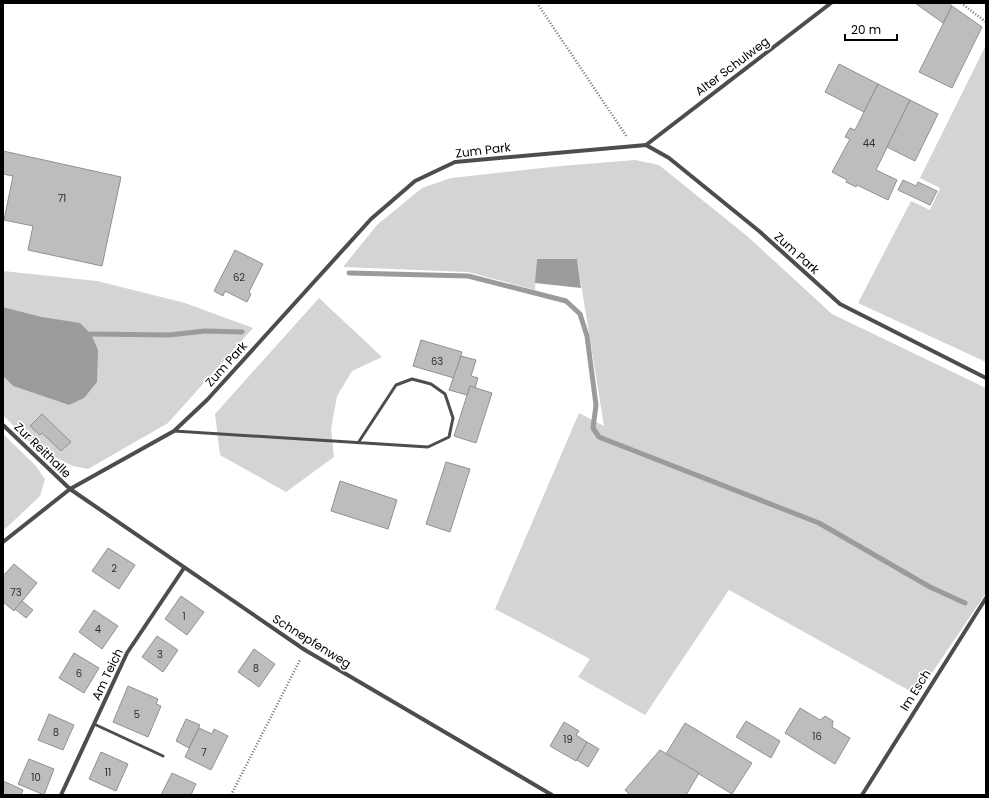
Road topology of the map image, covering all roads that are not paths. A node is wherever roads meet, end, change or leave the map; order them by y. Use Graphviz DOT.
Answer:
graph roads {
  1 [pos="831,3"];
  2 [pos="646,145"];
  3 [pos="986,378"];
  4 [pos="3,425"];
  5 [pos="174,431"];
  6 [pos="358,443"];
  7 [pos="70,489"];
  8 [pos="3,542"];
  9 [pos="184,568"];
  10 [pos="986,598"];
  11 [pos="94,724"];
  12 [pos="163,756"];
  13 [pos="61,795"];
  14 [pos="552,795"];
  15 [pos="862,795"];
  1 -- 2 [label="street, Alter Schulweg"];
  2 -- 3 [label="street, Zum Park"];
  2 -- 5 [label="street, Zum Park"];
  4 -- 7 [label="street, Zur Reithalle"];
  5 -- 6 [label="lane"];
  5 -- 7 [label="street, Zum Park"];
  6 -- 6 [label="lane"];
  7 -- 8 [label="street, Zum Park"];
  7 -- 9 [label="street, Schnepfenweg"];
  9 -- 11 [label="street, Am Teich"];
  9 -- 14 [label="street, Schnepfenweg"];
  10 -- 15 [label="street, Im Esch"];
  11 -- 12 [label="lane"];
  11 -- 13 [label="street, Am Teich"];
}
